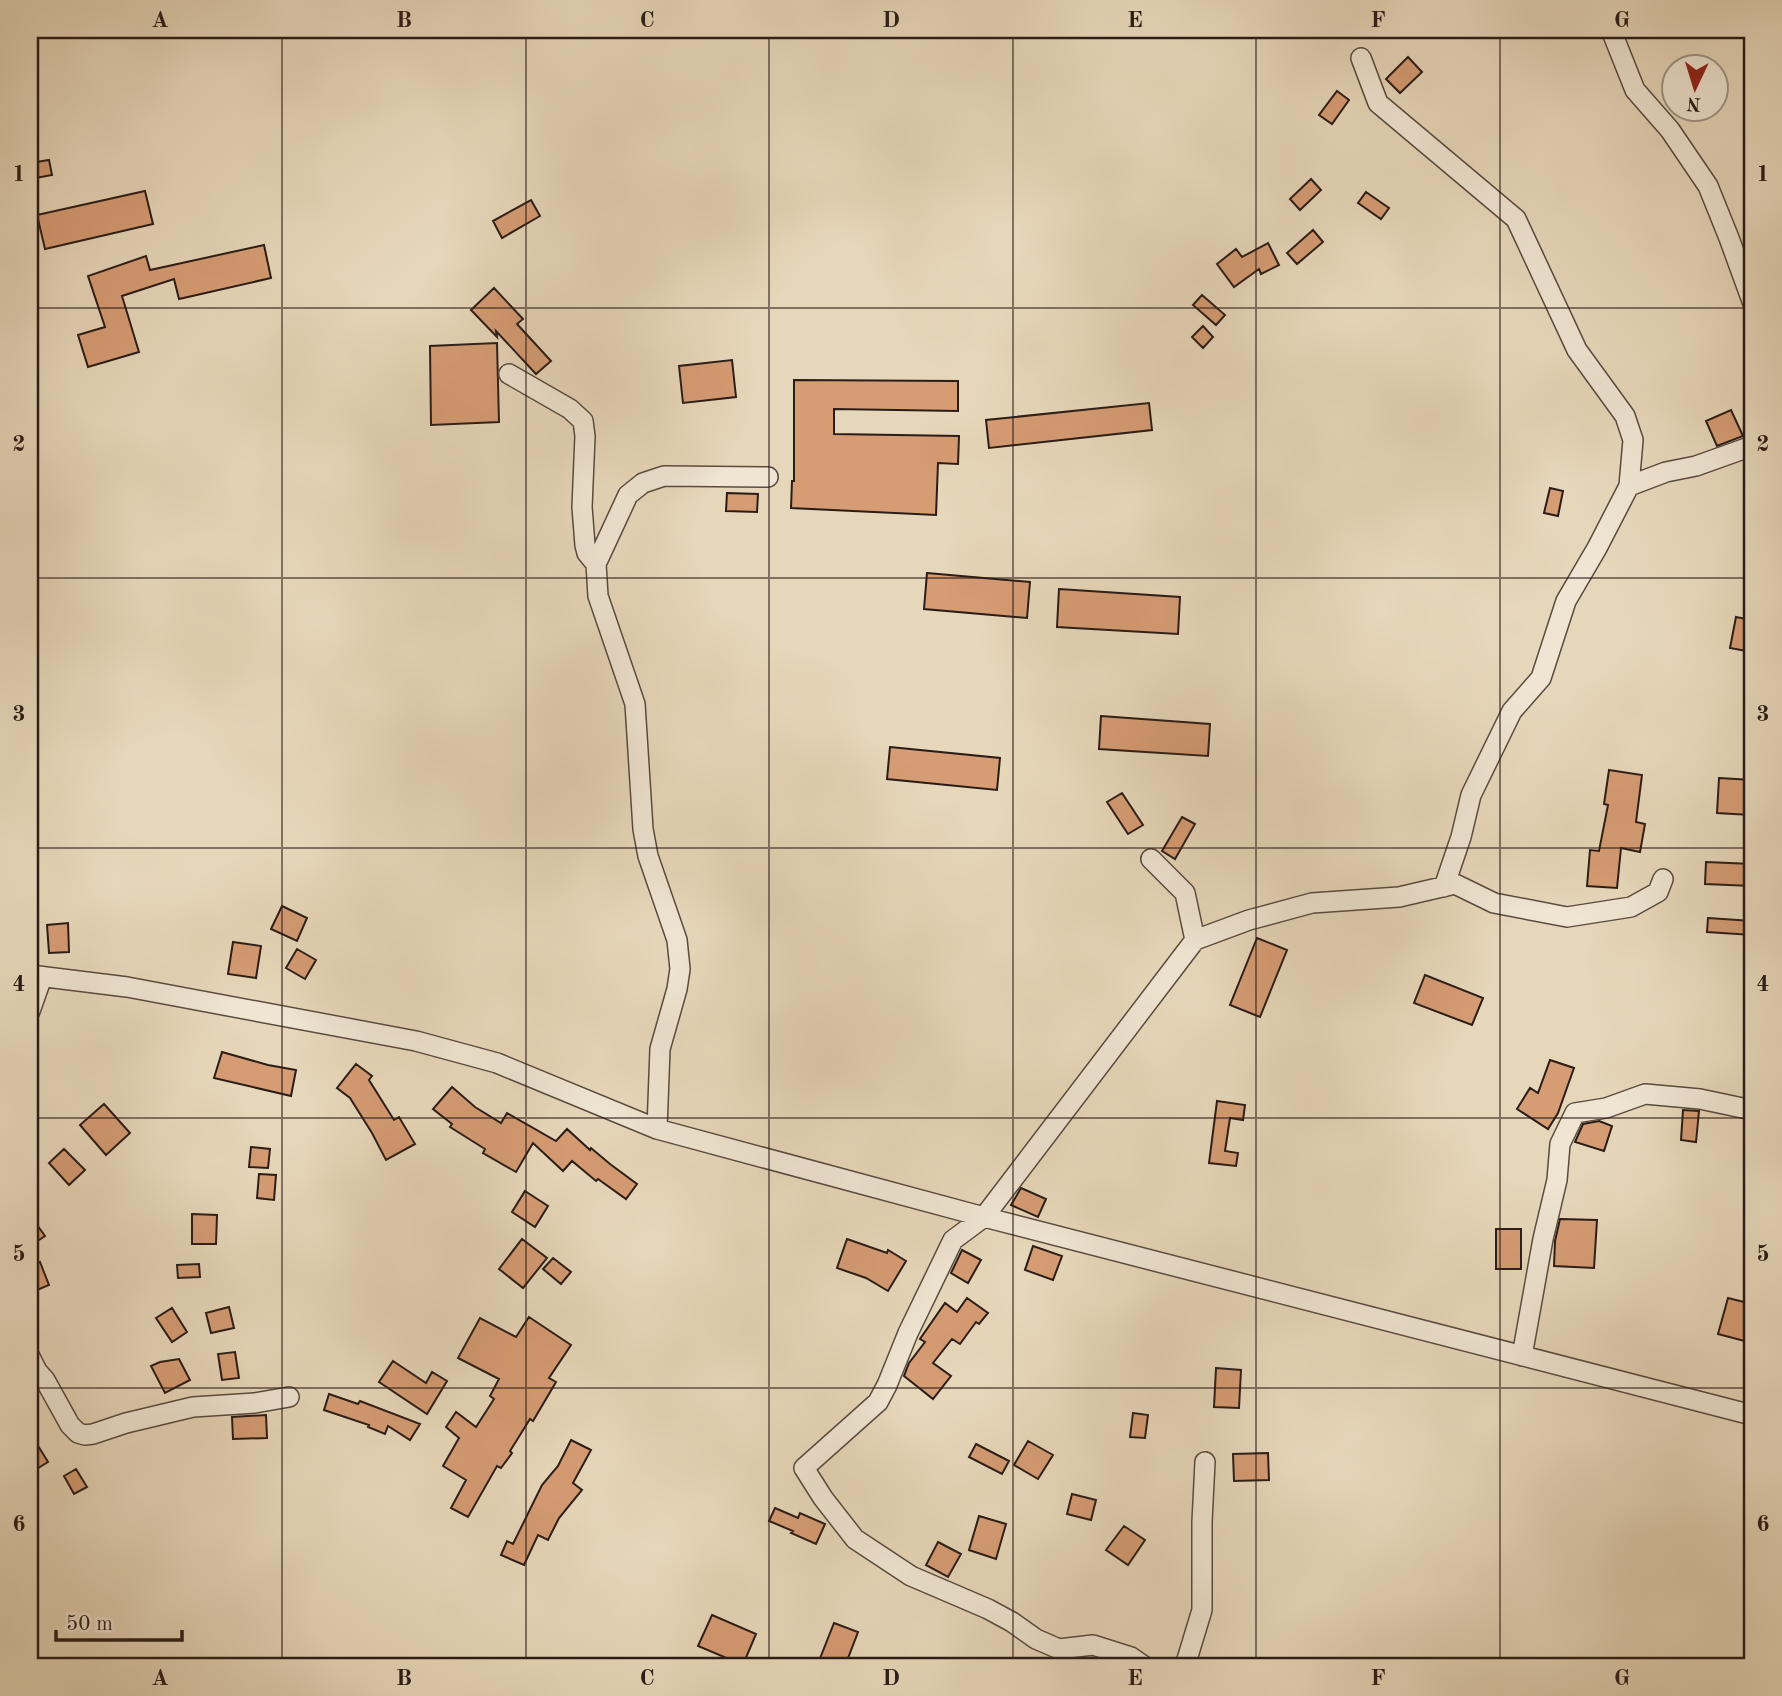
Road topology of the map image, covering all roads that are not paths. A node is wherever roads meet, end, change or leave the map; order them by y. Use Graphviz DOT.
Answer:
graph roads {
  1 [pos="1611,30"];
  2 [pos="1361,58"];
  3 [pos="1752,301"];
  4 [pos="509,374"];
  5 [pos="1752,446"];
  6 [pos="768,477"];
  7 [pos="1629,486"];
  8 [pos="596,564"];
  9 [pos="1151,859"];
  10 [pos="1663,879"];
  11 [pos="1444,887"];
  12 [pos="1195,940"];
  13 [pos="36,976"];
  14 [pos="30,1011"];
  15 [pos="1752,1110"];
  16 [pos="657,1129"];
  17 [pos="984,1217"];
  18 [pos="1522,1356"];
  19 [pos="30,1357"];
  20 [pos="289,1397"];
  21 [pos="1752,1415"];
  22 [pos="1205,1462"];
  23 [pos="1144,1666"];
  24 [pos="1185,1666"];
  1 -- 3 [label="street"];
  2 -- 7 [label="street"];
  4 -- 8 [label="street"];
  5 -- 7 [label="street"];
  6 -- 8 [label="street"];
  7 -- 11 [label="street"];
  8 -- 16 [label="street"];
  9 -- 12 [label="street"];
  10 -- 11 [label="street"];
  11 -- 12 [label="street"];
  12 -- 17 [label="street"];
  13 -- 14 [label="street"];
  13 -- 16 [label="street"];
  15 -- 18 [label="street"];
  16 -- 17 [label="street"];
  17 -- 18 [label="street"];
  17 -- 23 [label="street"];
  18 -- 21 [label="street"];
  19 -- 20 [label="street"];
  22 -- 24 [label="street"];
}
